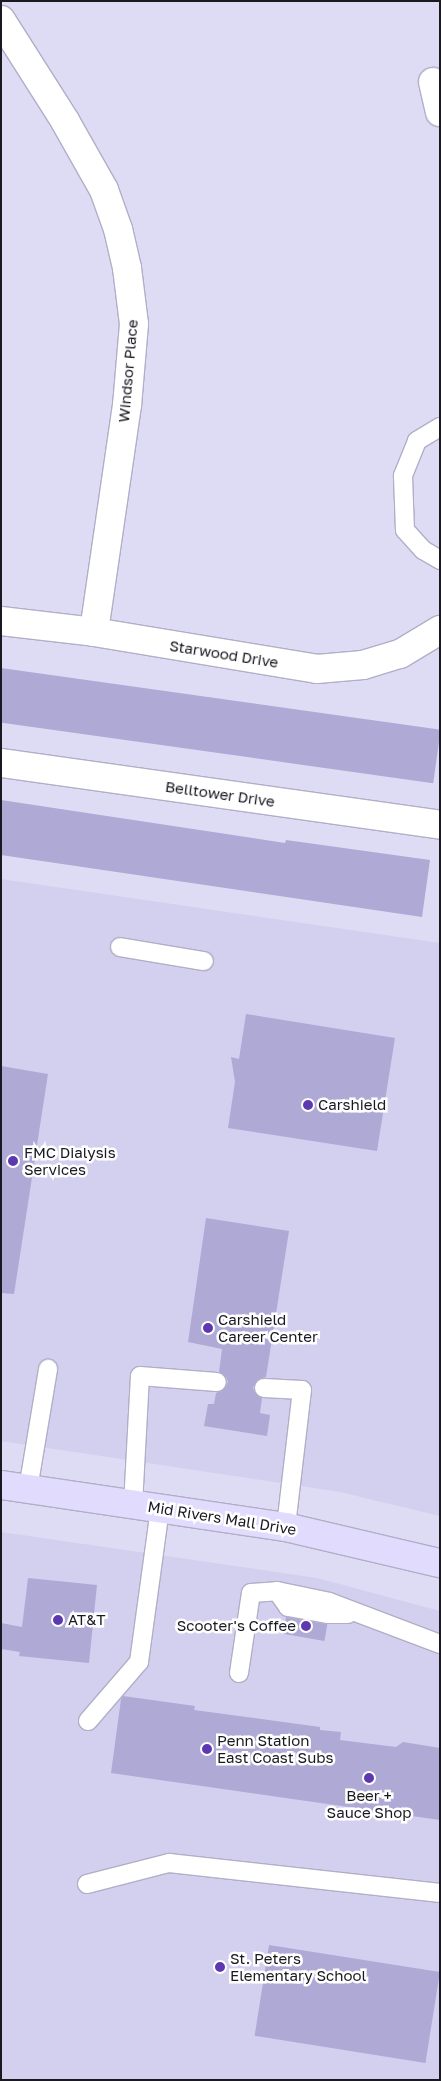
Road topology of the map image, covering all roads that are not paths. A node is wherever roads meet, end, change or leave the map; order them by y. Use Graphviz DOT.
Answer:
graph roads {
  1 [pos="1,20"];
  2 [pos="432,82"];
  3 [pos="440,112"];
  4 [pos="440,427"];
  5 [pos="440,560"];
  6 [pos="1,621"];
  7 [pos="440,630"];
  8 [pos="94,632"];
  9 [pos="1,763"];
  10 [pos="440,825"];
  11 [pos="120,947"];
  12 [pos="204,961"];
  13 [pos="48,1369"];
  14 [pos="217,1382"];
  15 [pos="264,1388"];
  16 [pos="1,1485"];
  17 [pos="28,1489"];
  18 [pos="133,1505"];
  19 [pos="160,1509"];
  20 [pos="286,1527"];
  21 [pos="440,1563"];
  22 [pos="440,1644"];
  23 [pos="239,1673"];
  24 [pos="88,1721"];
  25 [pos="86,1884"];
  26 [pos="440,1893"];
  1 -- 8 [label="street, Windsor Place"];
  2 -- 3 [label="street"];
  4 -- 5 [label="lane"];
  6 -- 8 [label="street, Starwood Drive"];
  7 -- 8 [label="street, Starwood Drive"];
  9 -- 10 [label="street, Belltower Drive"];
  11 -- 12 [label="lane"];
  13 -- 17 [label="lane"];
  14 -- 18 [label="lane"];
  15 -- 20 [label="lane"];
  16 -- 17 [label="main road, Mid Rivers Mall Drive"];
  17 -- 18 [label="main road, Mid Rivers Mall Drive"];
  18 -- 19 [label="main road, Mid Rivers Mall Drive"];
  19 -- 20 [label="main road, Mid Rivers Mall Drive"];
  19 -- 24 [label="lane"];
  20 -- 21 [label="main road, Mid Rivers Mall Drive"];
  22 -- 23 [label="lane"];
  25 -- 26 [label="lane"];
}
